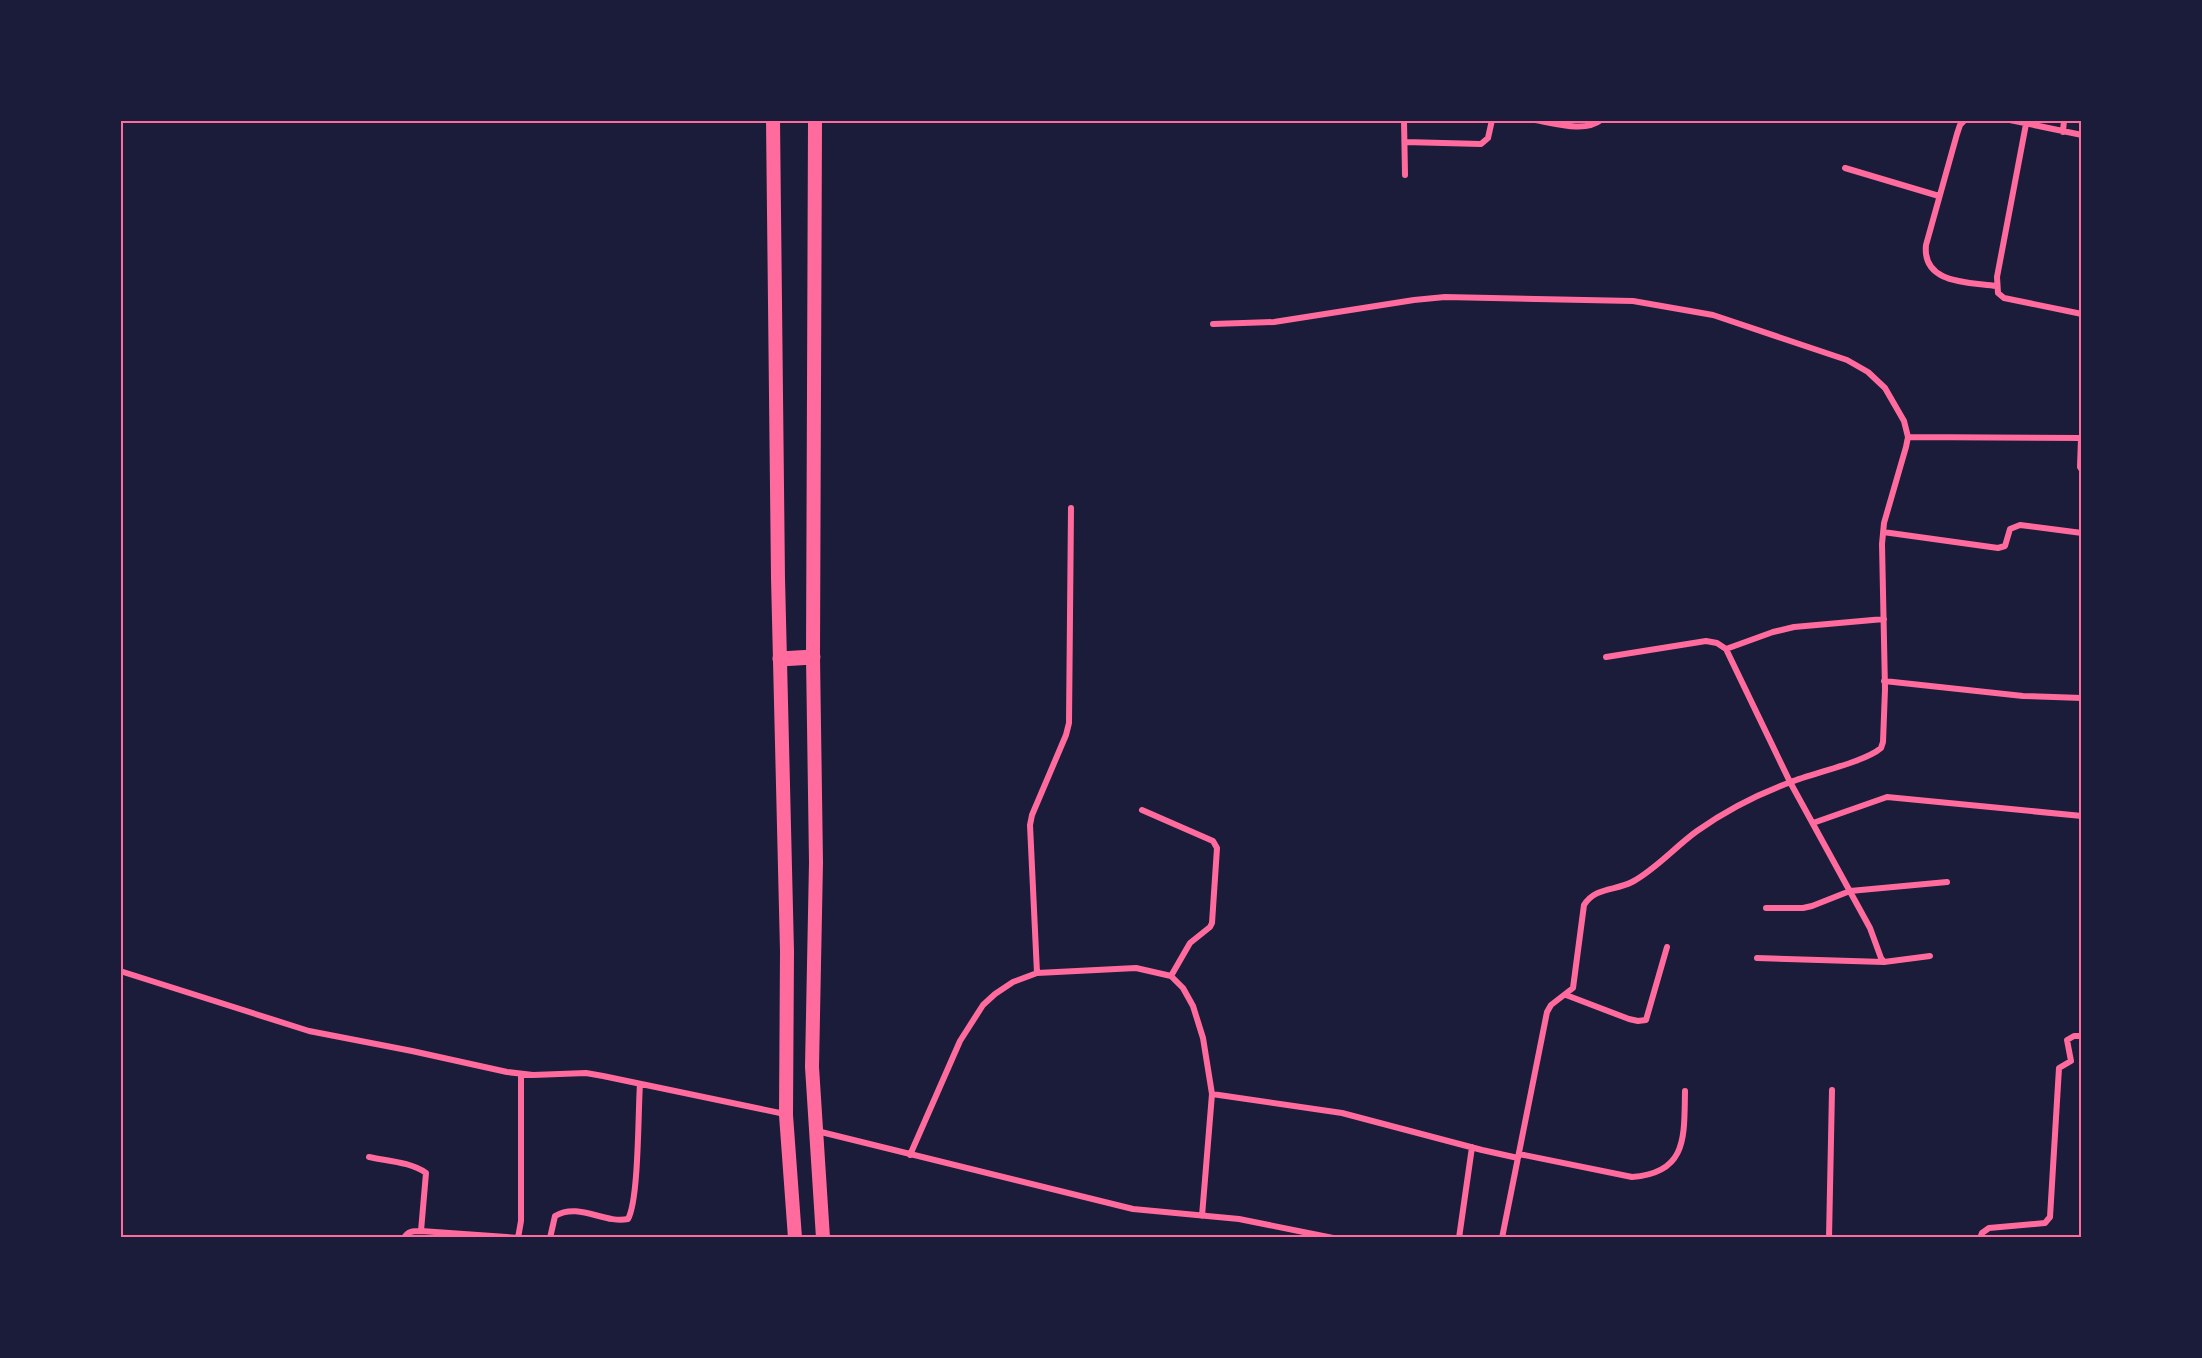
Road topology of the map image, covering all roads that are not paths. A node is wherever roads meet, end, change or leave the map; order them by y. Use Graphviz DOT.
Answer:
graph roads {
  1 [pos="773,120"];
  2 [pos="815,120"];
  3 [pos="1404,120"];
  4 [pos="1492,120"];
  5 [pos="1535,120"];
  6 [pos="1601,120"];
  7 [pos="1965,120"];
  8 [pos="2010,120"];
  9 [pos="2064,120"];
  10 [pos="2026,124"];
  11 [pos="2063,132"];
  12 [pos="2082,135"];
  13 [pos="1405,142"];
  14 [pos="1845,168"];
  15 [pos="1405,175"];
  16 [pos="1939,196"];
  17 [pos="1996,286"];
  18 [pos="2082,314"];
  19 [pos="1213,324"];
  20 [pos="1908,437"];
  21 [pos="2081,438"];
  22 [pos="2082,470"];
  23 [pos="1071,508"];
  24 [pos="1883,532"];
  25 [pos="2082,533"];
  26 [pos="1884,619"];
  27 [pos="1725,649"];
  28 [pos="813,657"];
  29 [pos="1606,657"];
  30 [pos="780,659"];
  31 [pos="1884,681"];
  32 [pos="2082,698"];
  33 [pos="1790,782"];
  34 [pos="1142,810"];
  35 [pos="2082,816"];
  36 [pos="1813,823"];
  37 [pos="1947,882"];
  38 [pos="1850,891"];
  39 [pos="1766,908"];
  40 [pos="1667,947"];
  41 [pos="1930,956"];
  42 [pos="1757,958"];
  43 [pos="1884,962"];
  44 [pos="120,971"];
  45 [pos="1037,973"];
  46 [pos="1171,976"];
  47 [pos="1566,995"];
  48 [pos="2082,1036"];
  49 [pos="521,1074"];
  50 [pos="640,1084"];
  51 [pos="1832,1090"];
  52 [pos="1685,1091"];
  53 [pos="1212,1094"];
  54 [pos="786,1115"];
  55 [pos="815,1131"];
  56 [pos="1472,1148"];
  57 [pos="909,1155"];
  58 [pos="1519,1156"];
  59 [pos="369,1157"];
  60 [pos="1202,1216"];
  61 [pos="421,1231"];
  62 [pos="404,1238"];
  63 [pos="518,1238"];
  64 [pos="550,1238"];
  65 [pos="795,1238"];
  66 [pos="823,1238"];
  67 [pos="1333,1238"];
  68 [pos="1459,1238"];
  69 [pos="1502,1238"];
  70 [pos="1829,1238"];
  71 [pos="1980,1238"];
  1 -- 30 [label="main road"];
  2 -- 28 [label="main road"];
  3 -- 13 [label="street"];
  4 -- 13 [label="street"];
  5 -- 6 [label="street"];
  7 -- 16 [label="street"];
  8 -- 10 [label="street"];
  9 -- 11 [label="street"];
  10 -- 11 [label="street"];
  10 -- 17 [label="street"];
  11 -- 12 [label="street"];
  13 -- 15 [label="street"];
  14 -- 16 [label="street"];
  16 -- 17 [label="street"];
  17 -- 18 [label="street"];
  19 -- 20 [label="street"];
  20 -- 21 [label="street"];
  20 -- 24 [label="street"];
  21 -- 22 [label="street"];
  23 -- 45 [label="street"];
  24 -- 25 [label="street"];
  24 -- 26 [label="street"];
  26 -- 27 [label="street"];
  26 -- 31 [label="street"];
  27 -- 29 [label="street"];
  27 -- 33 [label="street"];
  28 -- 30 [label="highway"];
  28 -- 55 [label="main road"];
  30 -- 54 [label="main road"];
  31 -- 32 [label="street"];
  31 -- 33 [label="street"];
  33 -- 36 [label="street"];
  33 -- 47 [label="street"];
  34 -- 46 [label="street"];
  35 -- 36 [label="street"];
  36 -- 38 [label="street"];
  37 -- 38 [label="street"];
  38 -- 39 [label="street"];
  38 -- 43 [label="street"];
  40 -- 47 [label="street"];
  41 -- 43 [label="street"];
  42 -- 43 [label="street"];
  44 -- 49 [label="street"];
  45 -- 46 [label="street"];
  45 -- 57 [label="street"];
  46 -- 53 [label="street"];
  47 -- 58 [label="street"];
  48 -- 71 [label="street"];
  49 -- 50 [label="street"];
  49 -- 63 [label="street"];
  50 -- 54 [label="street"];
  50 -- 64 [label="street"];
  51 -- 70 [label="street"];
  52 -- 58 [label="street"];
  53 -- 56 [label="street"];
  53 -- 60 [label="street"];
  54 -- 65 [label="main road"];
  55 -- 57 [label="street"];
  55 -- 66 [label="main road"];
  56 -- 58 [label="street"];
  56 -- 68 [label="street"];
  57 -- 60 [label="street"];
  58 -- 69 [label="street"];
  59 -- 61 [label="street"];
  60 -- 67 [label="street"];
  61 -- 62 [label="street"];
  61 -- 63 [label="street"];
}
